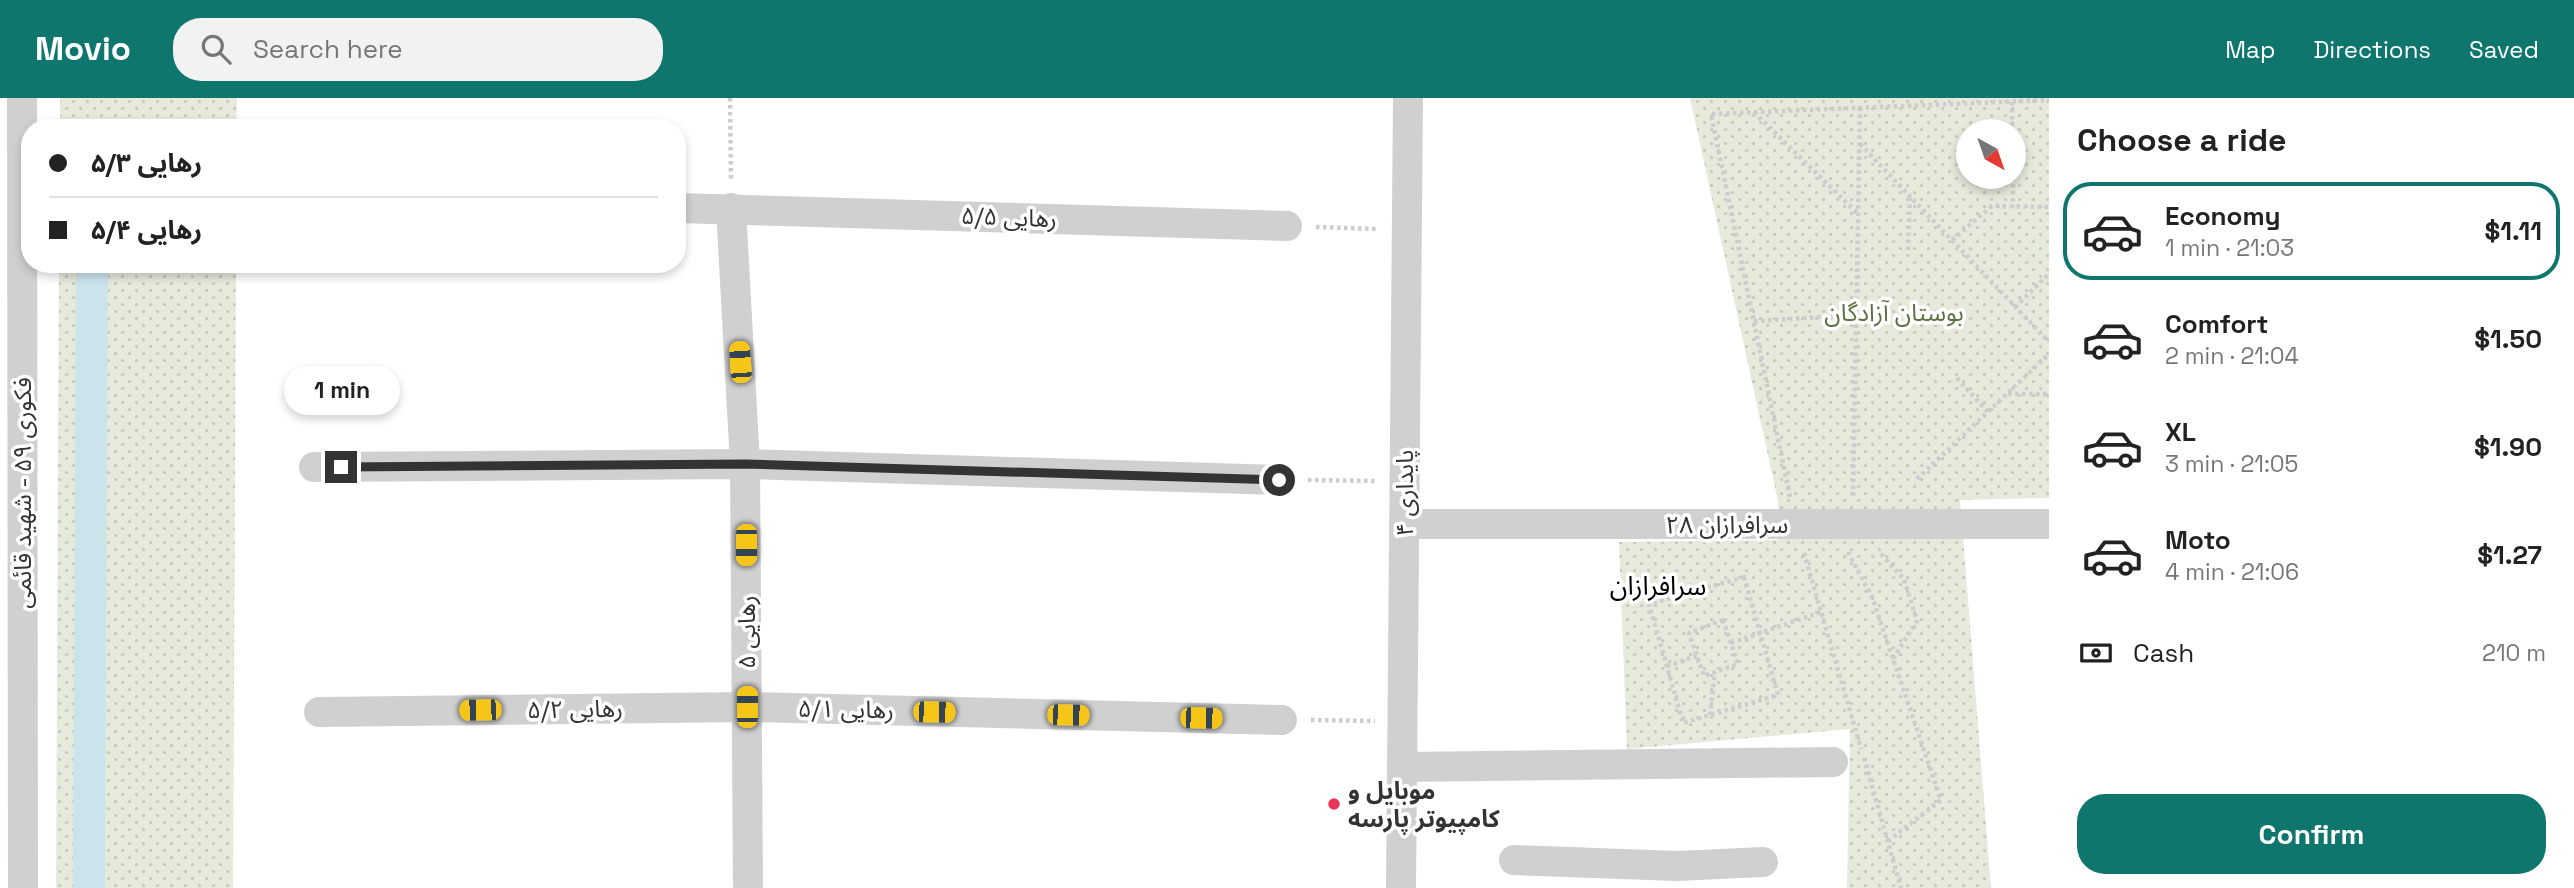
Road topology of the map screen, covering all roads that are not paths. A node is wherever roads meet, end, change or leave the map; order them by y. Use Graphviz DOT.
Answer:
graph roads {
  1 [pos="22,98"];
  2 [pos="1408,98"];
  3 [pos="22,119"];
  4 [pos="686,208"];
  5 [pos="731,208"];
  6 [pos="1287,226"];
  7 [pos="22,273"];
  8 [pos="746,464"];
  9 [pos="314,467"];
  10 [pos="1279,480"];
  11 [pos="1404,524"];
  12 [pos="2049,524"];
  13 [pos="747,707"];
  14 [pos="319,712"];
  15 [pos="1282,720"];
  16 [pos="1833,762"];
  17 [pos="1402,768"];
  18 [pos="1514,860"];
  19 [pos="1763,862"];
  20 [pos="1676,877"];
  21 [pos="23,888"];
  22 [pos="748,888"];
  23 [pos="1401,888"];
  1 -- 3 [label="street, فکوری ۵۹ - شهید قائمی"];
  2 -- 11 [label="street, پایداری ۴"];
  4 -- 5 [label="street, رهایی ۵/۵"];
  5 -- 6 [label="street, رهایی ۵/۵"];
  5 -- 8 [label="street, رهایی ۵"];
  7 -- 21 [label="street, فکوری ۵۹ - شهید قائمی"];
  8 -- 9 [label="street"];
  8 -- 10 [label="street"];
  8 -- 13 [label="street, رهایی ۵"];
  11 -- 12 [label="street, سرافرازان ۲۸"];
  11 -- 17 [label="street, پایداری ۴"];
  13 -- 14 [label="street, رهایی ۵/۲"];
  13 -- 15 [label="street, رهایی ۵/۱"];
  13 -- 22 [label="street, رهایی ۵"];
  16 -- 17 [label="street"];
  17 -- 23 [label="street, پایداری ۴"];
  18 -- 20 [label="street"];
  19 -- 20 [label="street"];
}
